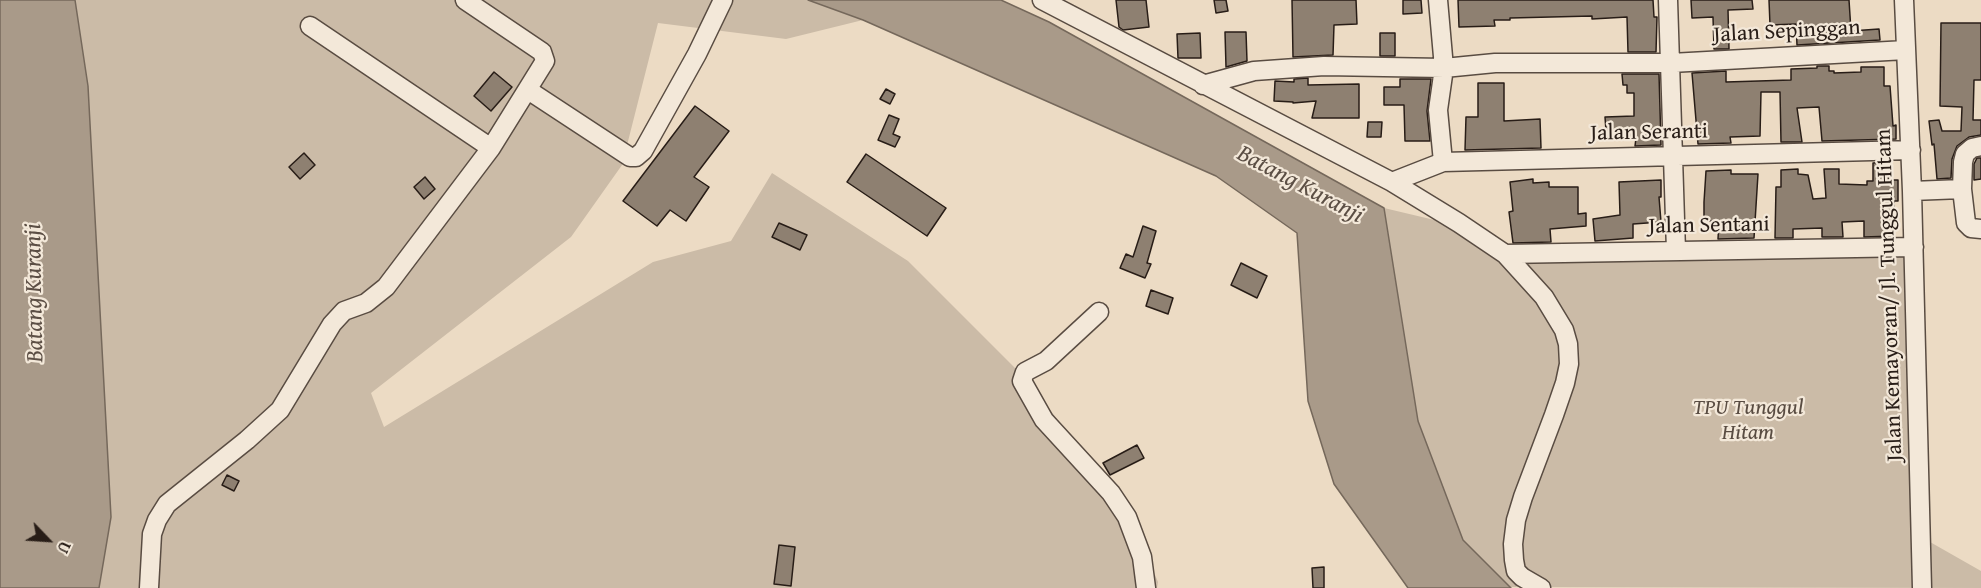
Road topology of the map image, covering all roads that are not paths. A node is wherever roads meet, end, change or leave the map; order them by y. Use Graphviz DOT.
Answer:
graph roads {
  1 [pos="465,0"];
  2 [pos="723,0"];
  3 [pos="1042,0"];
  4 [pos="1438,0"];
  5 [pos="1668,0"];
  6 [pos="1904,0"];
  7 [pos="310,26"];
  8 [pos="1906,50"];
  9 [pos="1671,63"];
  10 [pos="1444,68"];
  11 [pos="1203,85"];
  12 [pos="528,90"];
  13 [pos="1981,146"];
  14 [pos="491,148"];
  15 [pos="1911,150"];
  16 [pos="1672,156"];
  17 [pos="1443,162"];
  18 [pos="1392,182"];
  19 [pos="1962,189"];
  20 [pos="1912,191"];
  21 [pos="1981,228"];
  22 [pos="1914,247"];
  23 [pos="1676,251"];
  24 [pos="1505,254"];
  25 [pos="1099,312"];
  26 [pos="149,588"];
  27 [pos="1146,588"];
  28 [pos="1541,588"];
  29 [pos="1922,588"];
  1 -- 12 [label="street"];
  2 -- 12 [label="street"];
  3 -- 11 [label="street"];
  4 -- 10 [label="street"];
  5 -- 9 [label="street"];
  6 -- 8 [label="street, Jalan Kemayoran/ Jl. Tunggul Hitam"];
  7 -- 14 [label="street"];
  8 -- 9 [label="street, Jalan Sepinggan"];
  8 -- 15 [label="street, Jalan Kemayoran/ Jl. Tunggul Hitam"];
  9 -- 10 [label="street, Jalan Sepinggan"];
  9 -- 16 [label="street"];
  10 -- 11 [label="street, Jalan Sepinggan"];
  10 -- 17 [label="street"];
  11 -- 18 [label="street"];
  12 -- 14 [label="street"];
  13 -- 19 [label="street"];
  14 -- 26 [label="street"];
  15 -- 16 [label="street, Jalan Seranti"];
  15 -- 20 [label="street, Jalan Kemayoran/ Jl. Tunggul Hitam"];
  16 -- 17 [label="street, Jalan Seranti"];
  16 -- 23 [label="street"];
  17 -- 18 [label="street, Jalan Seranti"];
  18 -- 24 [label="street"];
  19 -- 20 [label="street"];
  19 -- 21 [label="street"];
  20 -- 22 [label="street, Jalan Kemayoran/ Jl. Tunggul Hitam"];
  22 -- 23 [label="street, Jalan Sentani"];
  22 -- 29 [label="street, Jalan Kemayoran/ Jl. Tunggul Hitam"];
  23 -- 24 [label="street, Jalan Sentani"];
  24 -- 28 [label="street"];
  25 -- 27 [label="street"];
}
